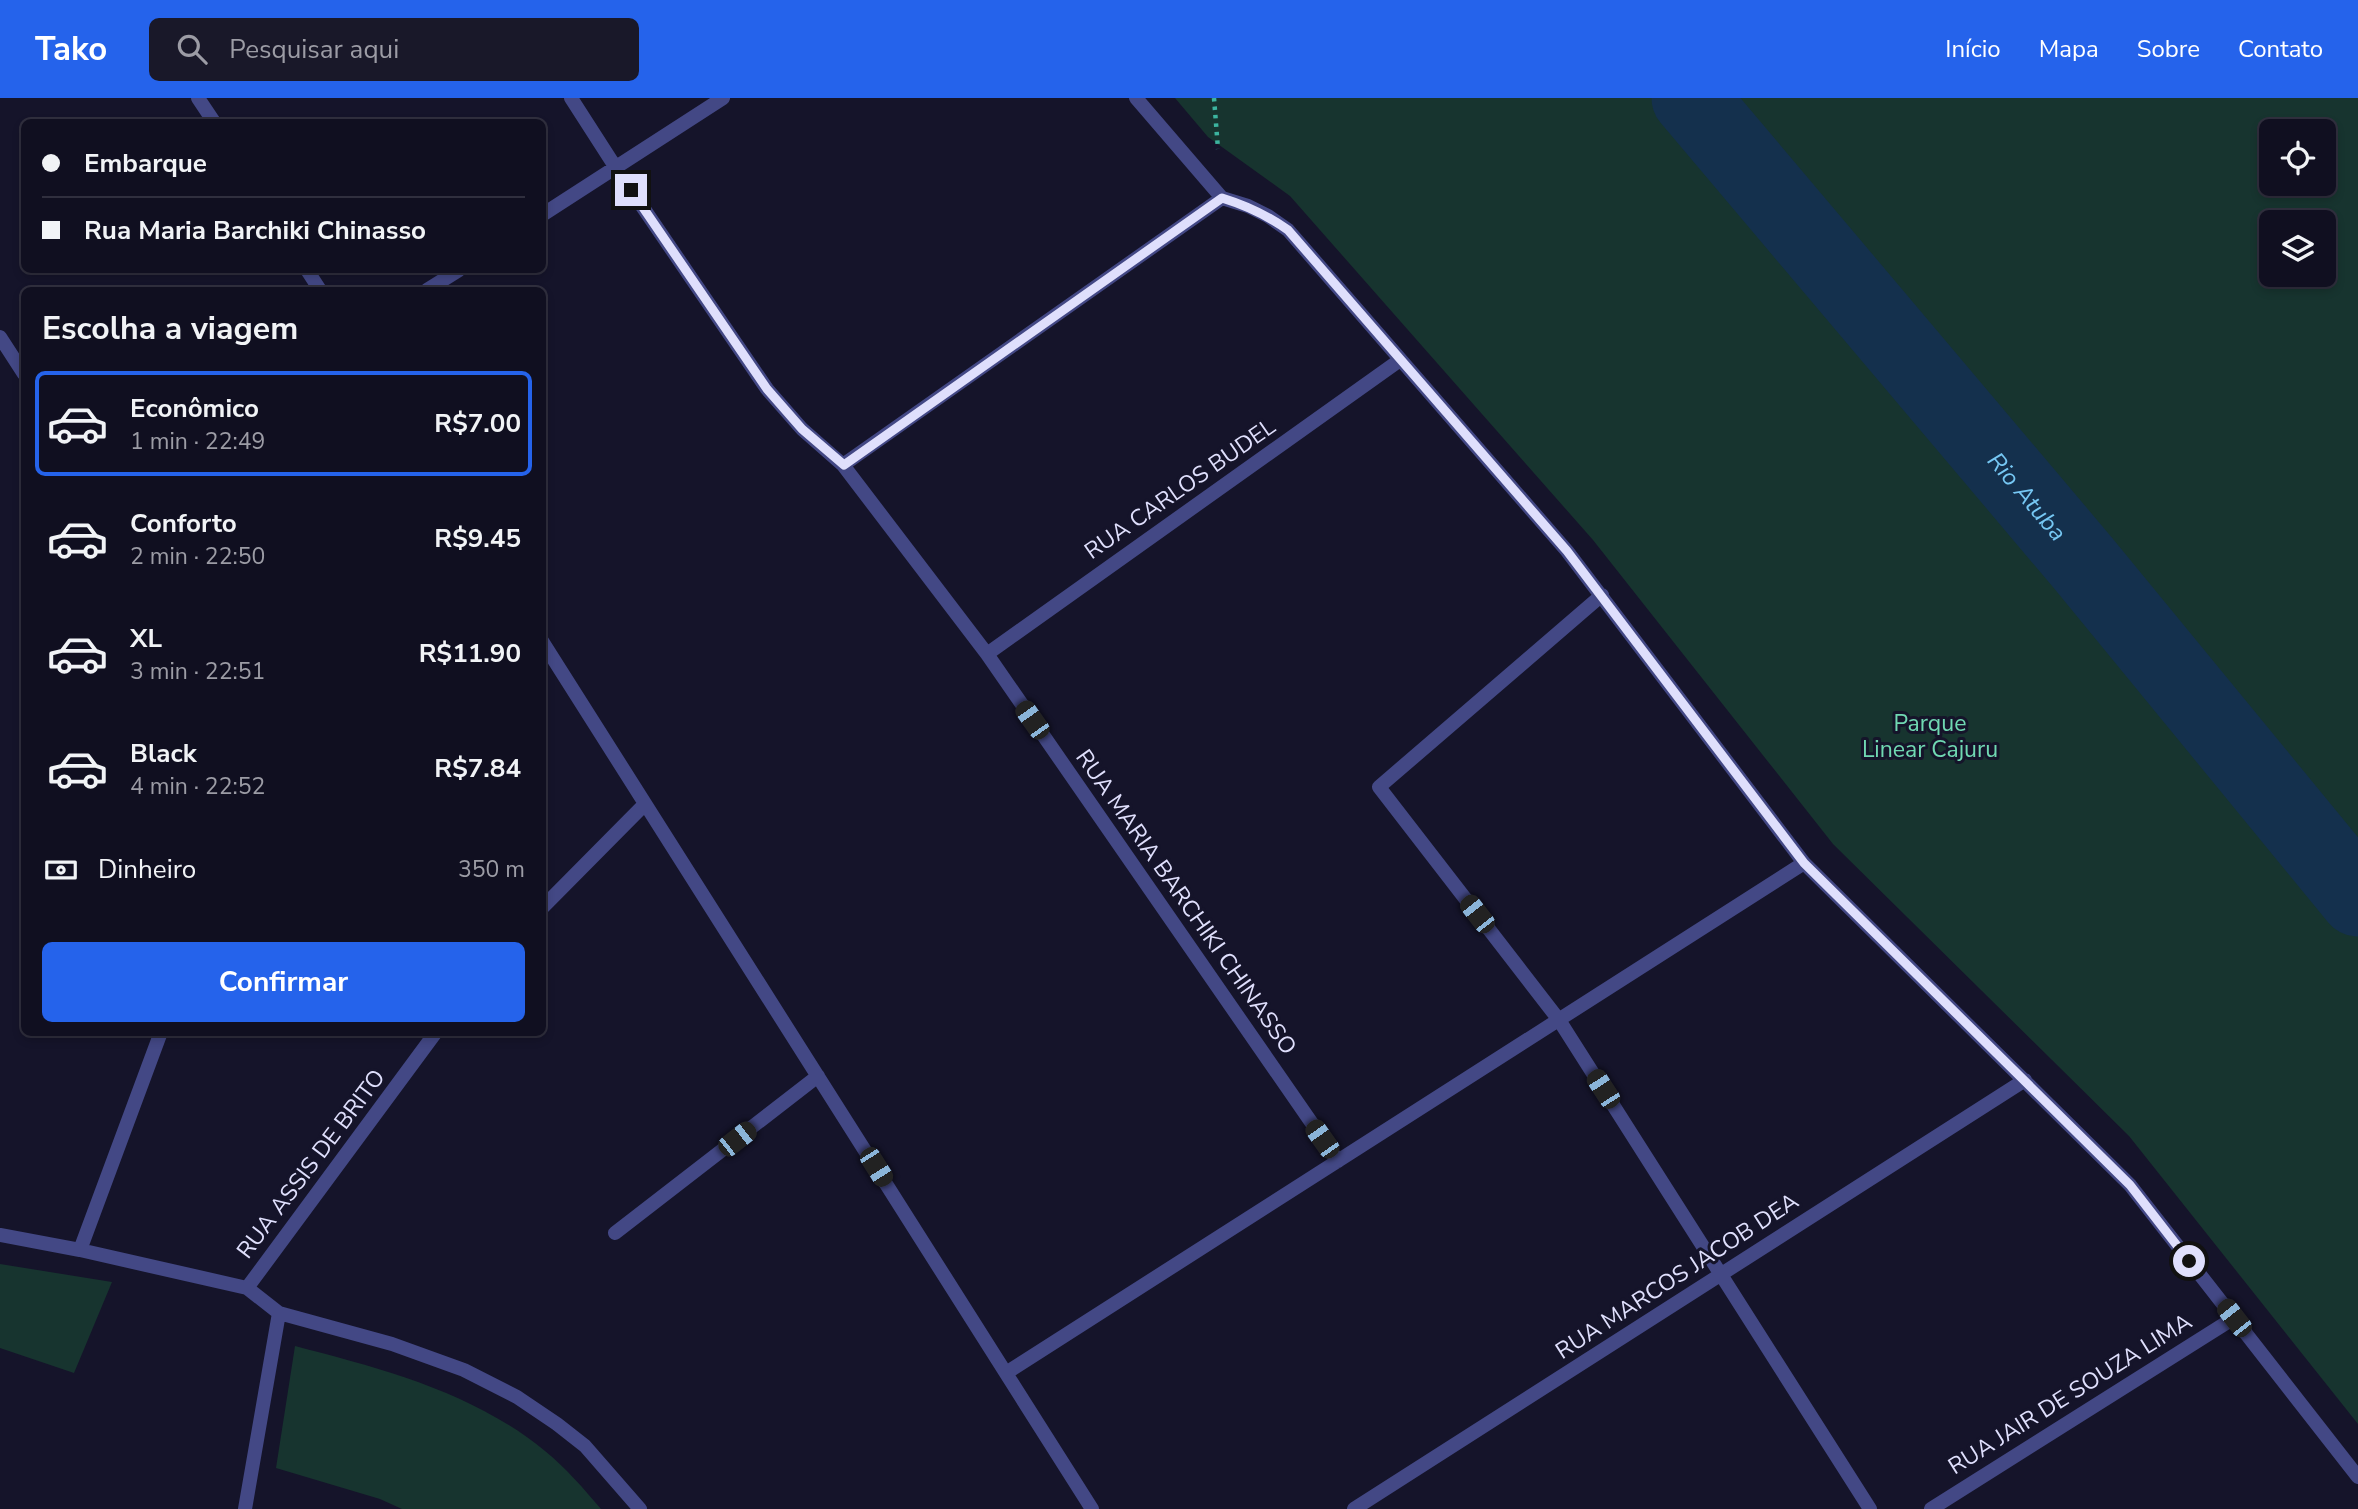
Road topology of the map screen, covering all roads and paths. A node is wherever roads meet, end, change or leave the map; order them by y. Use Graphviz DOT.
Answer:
graph roads {
  1 [pos="198,98"];
  2 [pos="571,98"];
  3 [pos="723,98"];
  4 [pos="1136,98"];
  5 [pos="212,119"];
  6 [pos="616,168"];
  7 [pos="1222,198"];
  8 [pos="546,212"];
  9 [pos="454,273"];
  10 [pos="432,287"];
  11 [pos="0,337"];
  12 [pos="1399,360"];
  13 [pos="21,369"];
  14 [pos="844,465"];
  15 [pos="1602,595"];
  16 [pos="546,647"];
  17 [pos="987,654"];
  18 [pos="645,804"];
  19 [pos="1804,863"];
  20 [pos="546,904"];
  21 [pos="1559,1020"];
  22 [pos="160,1036"];
  23 [pos="433,1036"];
  24 [pos="818,1076"];
  25 [pos="2025,1080"];
  26 [pos="1338,1161"];
  27 [pos="615,1233"];
  28 [pos="0,1235"];
  29 [pos="80,1250"];
  30 [pos="1722,1275"];
  31 [pos="247,1288"];
  32 [pos="279,1313"];
  33 [pos="2234,1318"];
  34 [pos="1006,1373"];
  35 [pos="2358,1477"];
  36 [pos="245,1509"];
  37 [pos="640,1509"];
  38 [pos="1091,1509"];
  39 [pos="1354,1509"];
  40 [pos="1870,1509"];
  41 [pos="1931,1509"];
  1 -- 5 [label="street"];
  2 -- 6 [label="street, RUA MARIA BARCHIKI CHINASSO"];
  3 -- 6 [label="street"];
  4 -- 7 [label="street"];
  6 -- 8 [label="street"];
  6 -- 14 [label="street, RUA MARIA BARCHIKI CHINASSO"];
  7 -- 12 [label="street"];
  7 -- 14 [label="street"];
  9 -- 10 [label="street"];
  11 -- 13 [label="street"];
  12 -- 15 [label="street"];
  12 -- 17 [label="street, RUA CARLOS BUDEL"];
  14 -- 17 [label="street, RUA MARIA BARCHIKI CHINASSO"];
  15 -- 19 [label="street"];
  15 -- 21 [label="street"];
  16 -- 18 [label="street"];
  17 -- 26 [label="street, RUA MARIA BARCHIKI CHINASSO"];
  18 -- 20 [label="street"];
  18 -- 24 [label="street"];
  19 -- 21 [label="street"];
  19 -- 25 [label="street"];
  21 -- 26 [label="street"];
  21 -- 30 [label="street"];
  22 -- 29 [label="street"];
  23 -- 31 [label="street, RUA ASSIS DE BRITO"];
  24 -- 27 [label="street"];
  24 -- 34 [label="street"];
  25 -- 30 [label="street, RUA MARCOS JACOB DEA"];
  25 -- 33 [label="street"];
  26 -- 34 [label="street"];
  28 -- 29 [label="street"];
  29 -- 31 [label="street"];
  30 -- 39 [label="street, RUA MARCOS JACOB DEA"];
  30 -- 40 [label="street"];
  31 -- 32 [label="street"];
  32 -- 36 [label="street"];
  32 -- 37 [label="street"];
  33 -- 35 [label="street"];
  33 -- 41 [label="street, RUA JAIR DE SOUZA LIMA"];
  34 -- 38 [label="street"];
}
